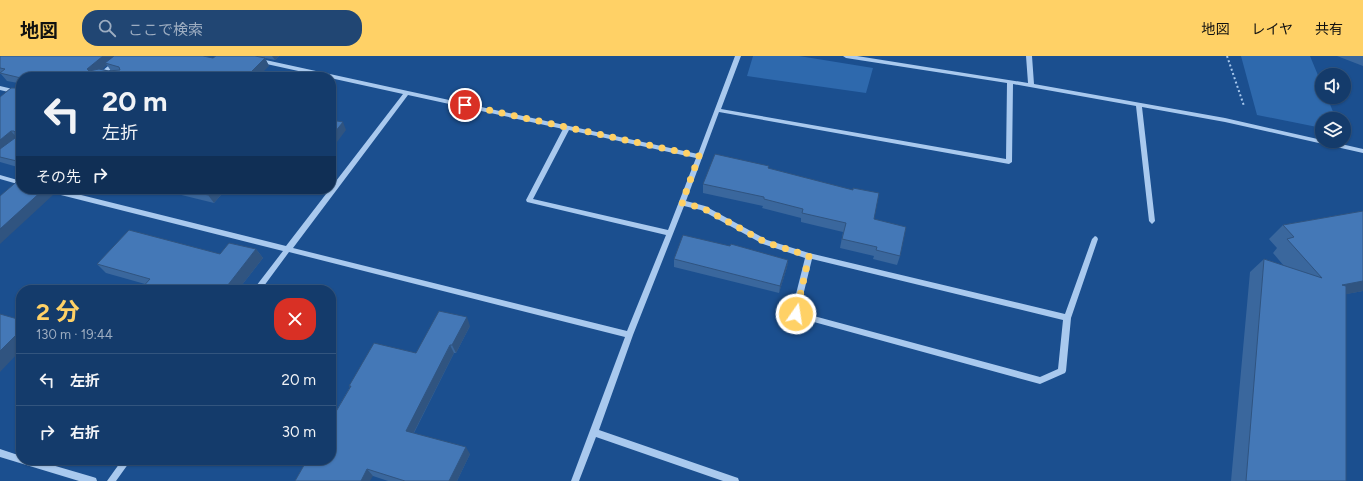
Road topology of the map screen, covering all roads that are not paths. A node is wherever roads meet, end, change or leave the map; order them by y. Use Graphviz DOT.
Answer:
graph roads {
  1 [pos="123,56"];
  2 [pos="239,56"];
  3 [pos="738,56"];
  4 [pos="846,56"];
  5 [pos="1029,56"];
  6 [pos="109,72"];
  7 [pos="314,72"];
  8 [pos="336,77"];
  9 [pos="1010,82"];
  10 [pos="1030,86"];
  11 [pos="0,88"];
  12 [pos="16,92"];
  13 [pos="407,92"];
  14 [pos="1139,104"];
  15 [pos="717,110"];
  16 [pos="567,127"];
  17 [pos="1363,151"];
  18 [pos="699,156"];
  19 [pos="0,177"];
  20 [pos="16,182"];
  21 [pos="336,186"];
  22 [pos="67,194"];
  23 [pos="330,194"];
  24 [pos="682,203"];
  25 [pos="1152,221"];
  26 [pos="670,233"];
  27 [pos="1095,239"];
  28 [pos="288,249"];
  29 [pos="809,256"];
  30 [pos="261,285"];
  31 [pos="1067,318"];
  32 [pos="629,335"];
  33 [pos="594,432"];
  34 [pos="0,453"];
  35 [pos="16,458"];
  36 [pos="39,465"];
  37 [pos="123,465"];
  38 [pos="93,481"];
  39 [pos="111,481"];
  40 [pos="575,481"];
  41 [pos="735,481"];
  1 -- 6 [label="street"];
  2 -- 7 [label="street"];
  3 -- 15 [label="street"];
  4 -- 9 [label="street"];
  5 -- 10 [label="street"];
  8 -- 13 [label="street"];
  9 -- 10 [label="street"];
  9 -- 15 [label="street"];
  10 -- 14 [label="street"];
  11 -- 12 [label="street"];
  13 -- 16 [label="street"];
  13 -- 21 [label="street"];
  14 -- 17 [label="street"];
  14 -- 25 [label="street"];
  15 -- 18 [label="street"];
  16 -- 18 [label="street"];
  16 -- 26 [label="street"];
  18 -- 24 [label="street"];
  19 -- 20 [label="street"];
  22 -- 28 [label="street"];
  23 -- 28 [label="street"];
  24 -- 26 [label="street"];
  24 -- 29 [label="street"];
  26 -- 32 [label="street"];
  27 -- 31 [label="street"];
  28 -- 30 [label="street"];
  28 -- 32 [label="street"];
  29 -- 31 [label="street"];
  29 -- 31 [label="street"];
  32 -- 33 [label="street"];
  33 -- 40 [label="street"];
  33 -- 41 [label="street"];
  34 -- 35 [label="street"];
  36 -- 38 [label="street"];
  37 -- 39 [label="street"];
}
